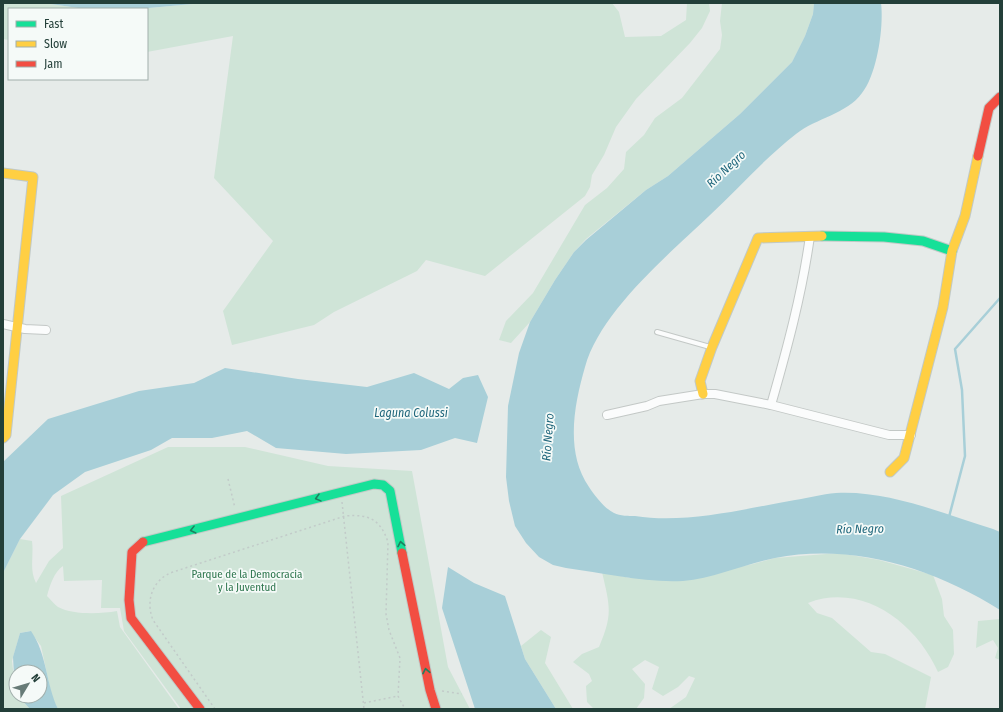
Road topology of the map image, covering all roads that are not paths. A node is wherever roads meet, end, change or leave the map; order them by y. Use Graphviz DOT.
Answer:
graph roads {
  1 [pos="1000,97"];
  2 [pos="3,173"];
  3 [pos="810,236"];
  4 [pos="952,251"];
  5 [pos="3,324"];
  6 [pos="16,326"];
  7 [pos="46,330"];
  8 [pos="657,332"];
  9 [pos="712,347"];
  10 [pos="703,394"];
  11 [pos="771,405"];
  12 [pos="607,415"];
  13 [pos="911,435"];
  14 [pos="3,438"];
  15 [pos="890,472"];
  16 [pos="200,709"];
  17 [pos="436,709"];
  1 -- 4 [label="street"];
  2 -- 6 [label="street"];
  3 -- 4 [label="street"];
  3 -- 9 [label="street"];
  3 -- 11 [label="street"];
  4 -- 13 [label="street"];
  5 -- 6 [label="street"];
  6 -- 7 [label="street"];
  6 -- 14 [label="street"];
  8 -- 9 [label="lane"];
  9 -- 10 [label="street"];
  10 -- 11 [label="street"];
  10 -- 12 [label="street"];
  11 -- 13 [label="street"];
  13 -- 15 [label="street"];
  17 -- 16 [label="street, one-way"];
}
